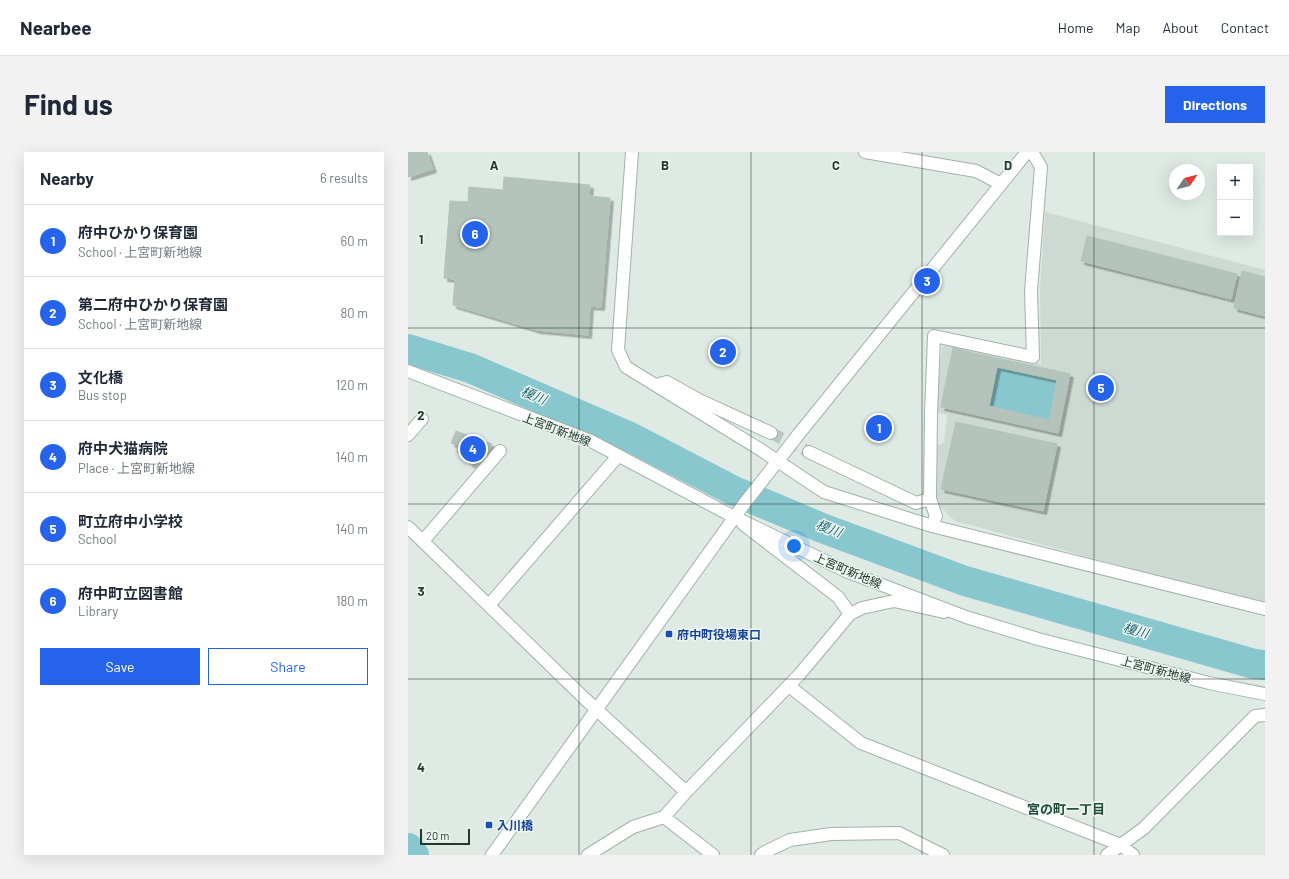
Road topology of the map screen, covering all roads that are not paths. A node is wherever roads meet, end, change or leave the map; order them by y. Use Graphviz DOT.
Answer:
graph roads {
  1 [pos="632,152"];
  2 [pos="865,152"];
  3 [pos="1027,152"];
  4 [pos="1032,152"];
  5 [pos="1001,184"];
  6 [pos="408,371"];
  7 [pos="656,385"];
  8 [pos="422,419"];
  9 [pos="771,433"];
  10 [pos="408,435"];
  11 [pos="500,451"];
  12 [pos="809,452"];
  13 [pos="618,456"];
  14 [pos="777,461"];
  15 [pos="930,499"];
  16 [pos="734,517"];
  17 [pos="932,526"];
  18 [pos="408,527"];
  19 [pos="423,541"];
  20 [pos="489,605"];
  21 [pos="1265,609"];
  22 [pos="850,614"];
  23 [pos="966,617"];
  24 [pos="789,686"];
  25 [pos="1265,694"];
  26 [pos="596,709"];
  27 [pos="1265,716"];
  28 [pos="686,792"];
  29 [pos="664,817"];
  30 [pos="1121,844"];
  31 [pos="492,855"];
  32 [pos="588,855"];
  33 [pos="713,855"];
  34 [pos="761,855"];
  35 [pos="943,855"];
  36 [pos="1107,855"];
  37 [pos="1133,855"];
  1 -- 7 [label="street"];
  2 -- 5 [label="street"];
  3 -- 5 [label="street"];
  4 -- 15 [label="street"];
  5 -- 14 [label="street, bridge"];
  6 -- 13 [label="street, 上宮町新地線"];
  7 -- 9 [label="street"];
  7 -- 14 [label="street"];
  8 -- 10 [label="street"];
  11 -- 19 [label="street"];
  12 -- 15 [label="street"];
  13 -- 16 [label="street, 上宮町新地線"];
  13 -- 20 [label="street"];
  14 -- 16 [label="street"];
  14 -- 17 [label="street"];
  15 -- 17 [label="street"];
  16 -- 22 [label="street"];
  16 -- 23 [label="street, 上宮町新地線"];
  16 -- 26 [label="street"];
  17 -- 21 [label="street"];
  18 -- 19 [label="street"];
  19 -- 20 [label="street"];
  20 -- 26 [label="street"];
  22 -- 23 [label="street"];
  22 -- 24 [label="street"];
  23 -- 25 [label="street, 上宮町新地線"];
  24 -- 28 [label="street"];
  24 -- 30 [label="street"];
  26 -- 28 [label="street"];
  26 -- 31 [label="street"];
  27 -- 30 [label="street"];
  28 -- 29 [label="street"];
  29 -- 32 [label="street"];
  29 -- 33 [label="street"];
  30 -- 36 [label="street"];
  30 -- 37 [label="street"];
  34 -- 35 [label="street"];
}
